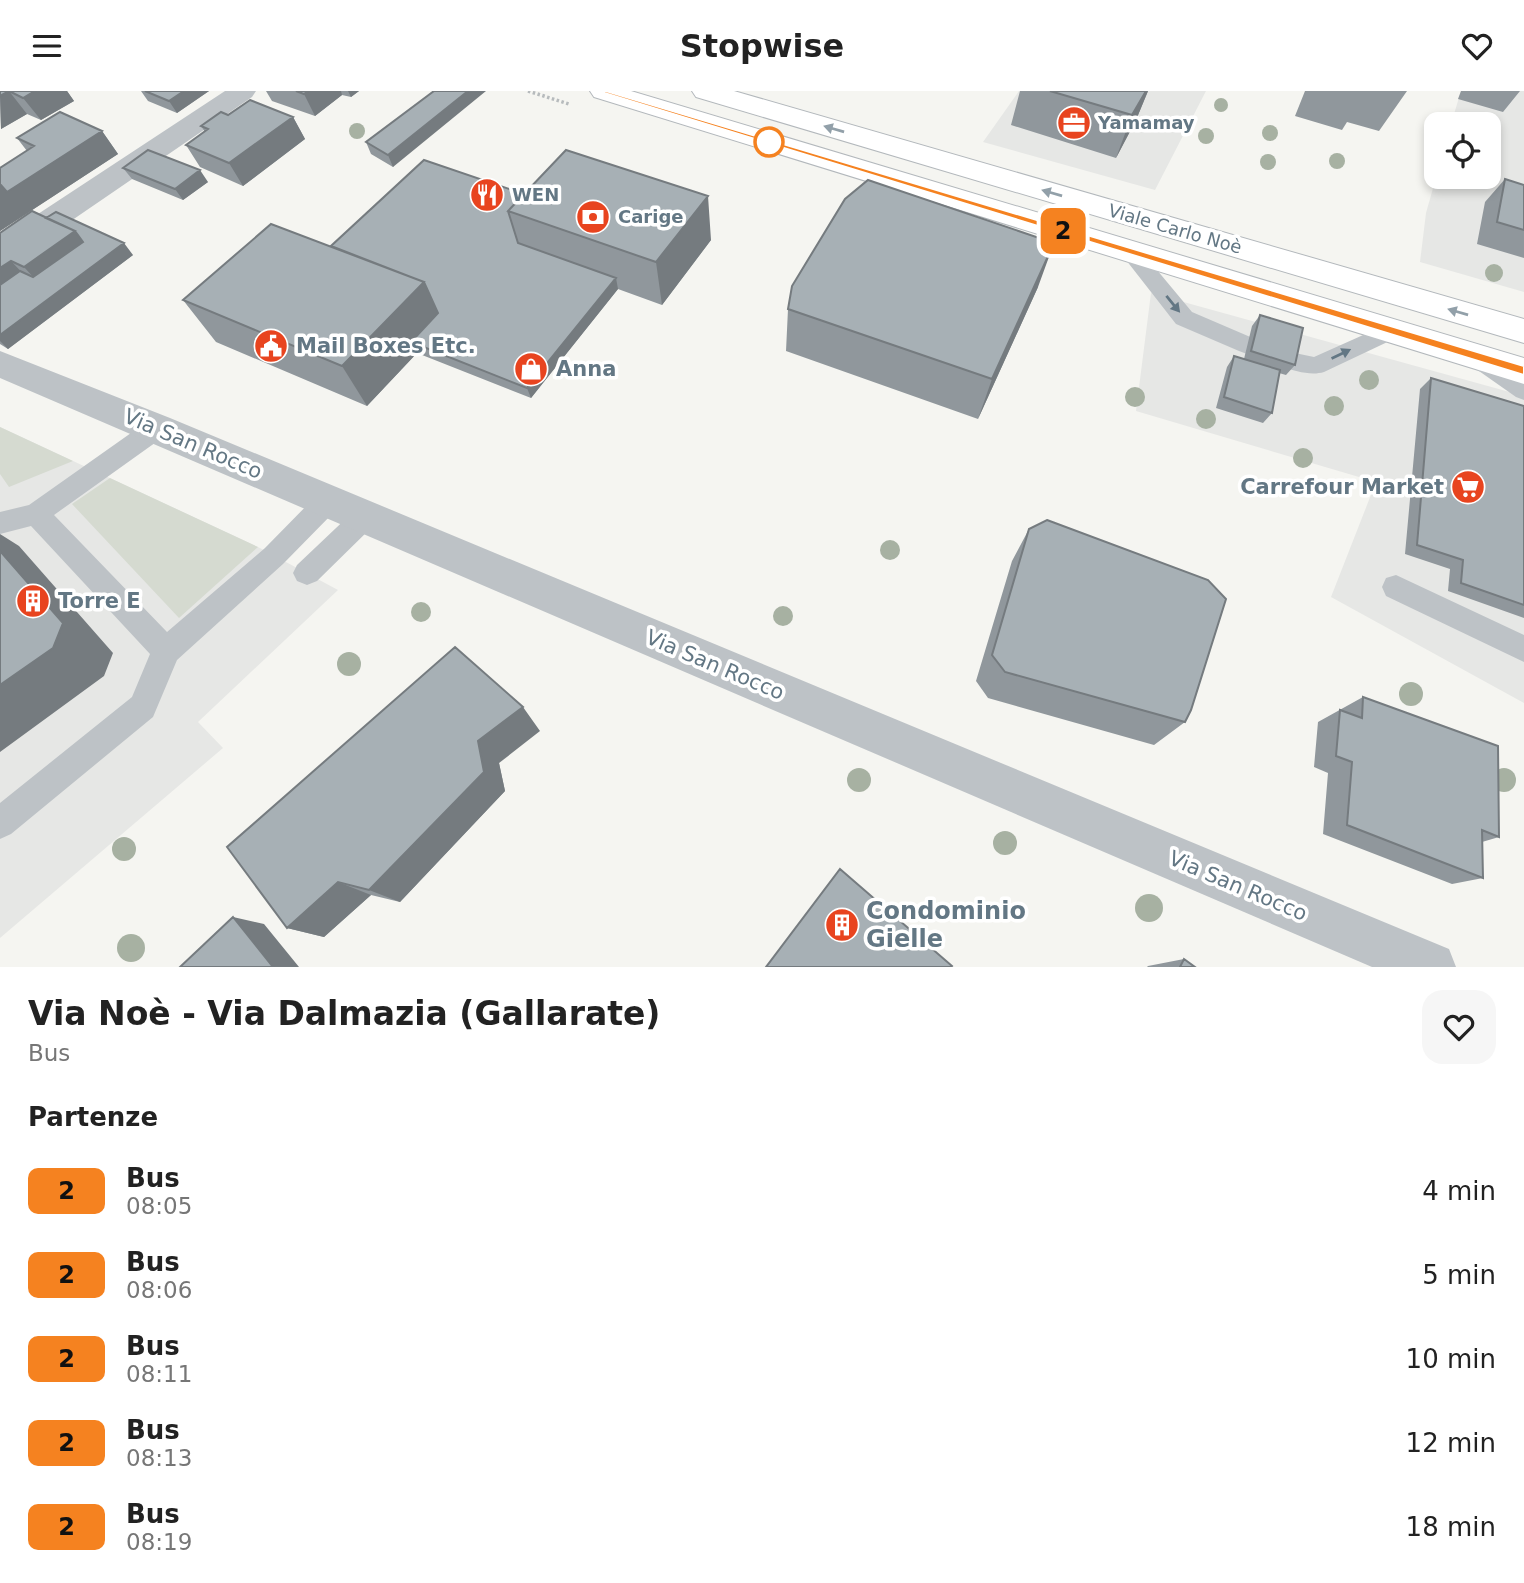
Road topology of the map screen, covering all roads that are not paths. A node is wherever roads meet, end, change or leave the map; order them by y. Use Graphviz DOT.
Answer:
graph roads {
  1 [pos="243,91"];
  2 [pos="603,91"];
  3 [pos="705,91"];
  4 [pos="1130,251"];
  5 [pos="0,254"];
  6 [pos="1390,331"];
  7 [pos="1524,331"];
  8 [pos="1247,345"];
  9 [pos="1475,356"];
  10 [pos="1290,361"];
  11 [pos="0,364"];
  12 [pos="1524,371"];
  13 [pos="1524,391"];
  14 [pos="157,428"];
  15 [pos="345,510"];
  16 [pos="36,514"];
  17 [pos="0,523"];
  18 [pos="307,573"];
  19 [pos="1396,587"];
  20 [pos="1524,649"];
  21 [pos="166,651"];
  22 [pos="0,823"];
  23 [pos="1430,967"];
  1 -- 5 [label="street"];
  2 -- 4 [label="main road, Viale Carlo Noè"];
  7 -- 3 [label="main road, Viale Carlo Noè, one-way"];
  4 -- 6 [label="main road, Viale Carlo Noè"];
  4 -- 8 [label="lane, one-way"];
  6 -- 9 [label="main road, Viale Carlo Noè"];
  10 -- 6 [label="lane, one-way"];
  9 -- 12 [label="main road, Viale Carlo Noè"];
  9 -- 13 [label="lane"];
  11 -- 14 [label="street, Via San Rocco"];
  14 -- 15 [label="street, Via San Rocco"];
  14 -- 16 [label="lane"];
  15 -- 18 [label="lane"];
  15 -- 21 [label="lane"];
  15 -- 23 [label="street, Via San Rocco"];
  16 -- 17 [label="lane"];
  16 -- 21 [label="lane"];
  19 -- 20 [label="lane"];
  21 -- 22 [label="lane"];
}
